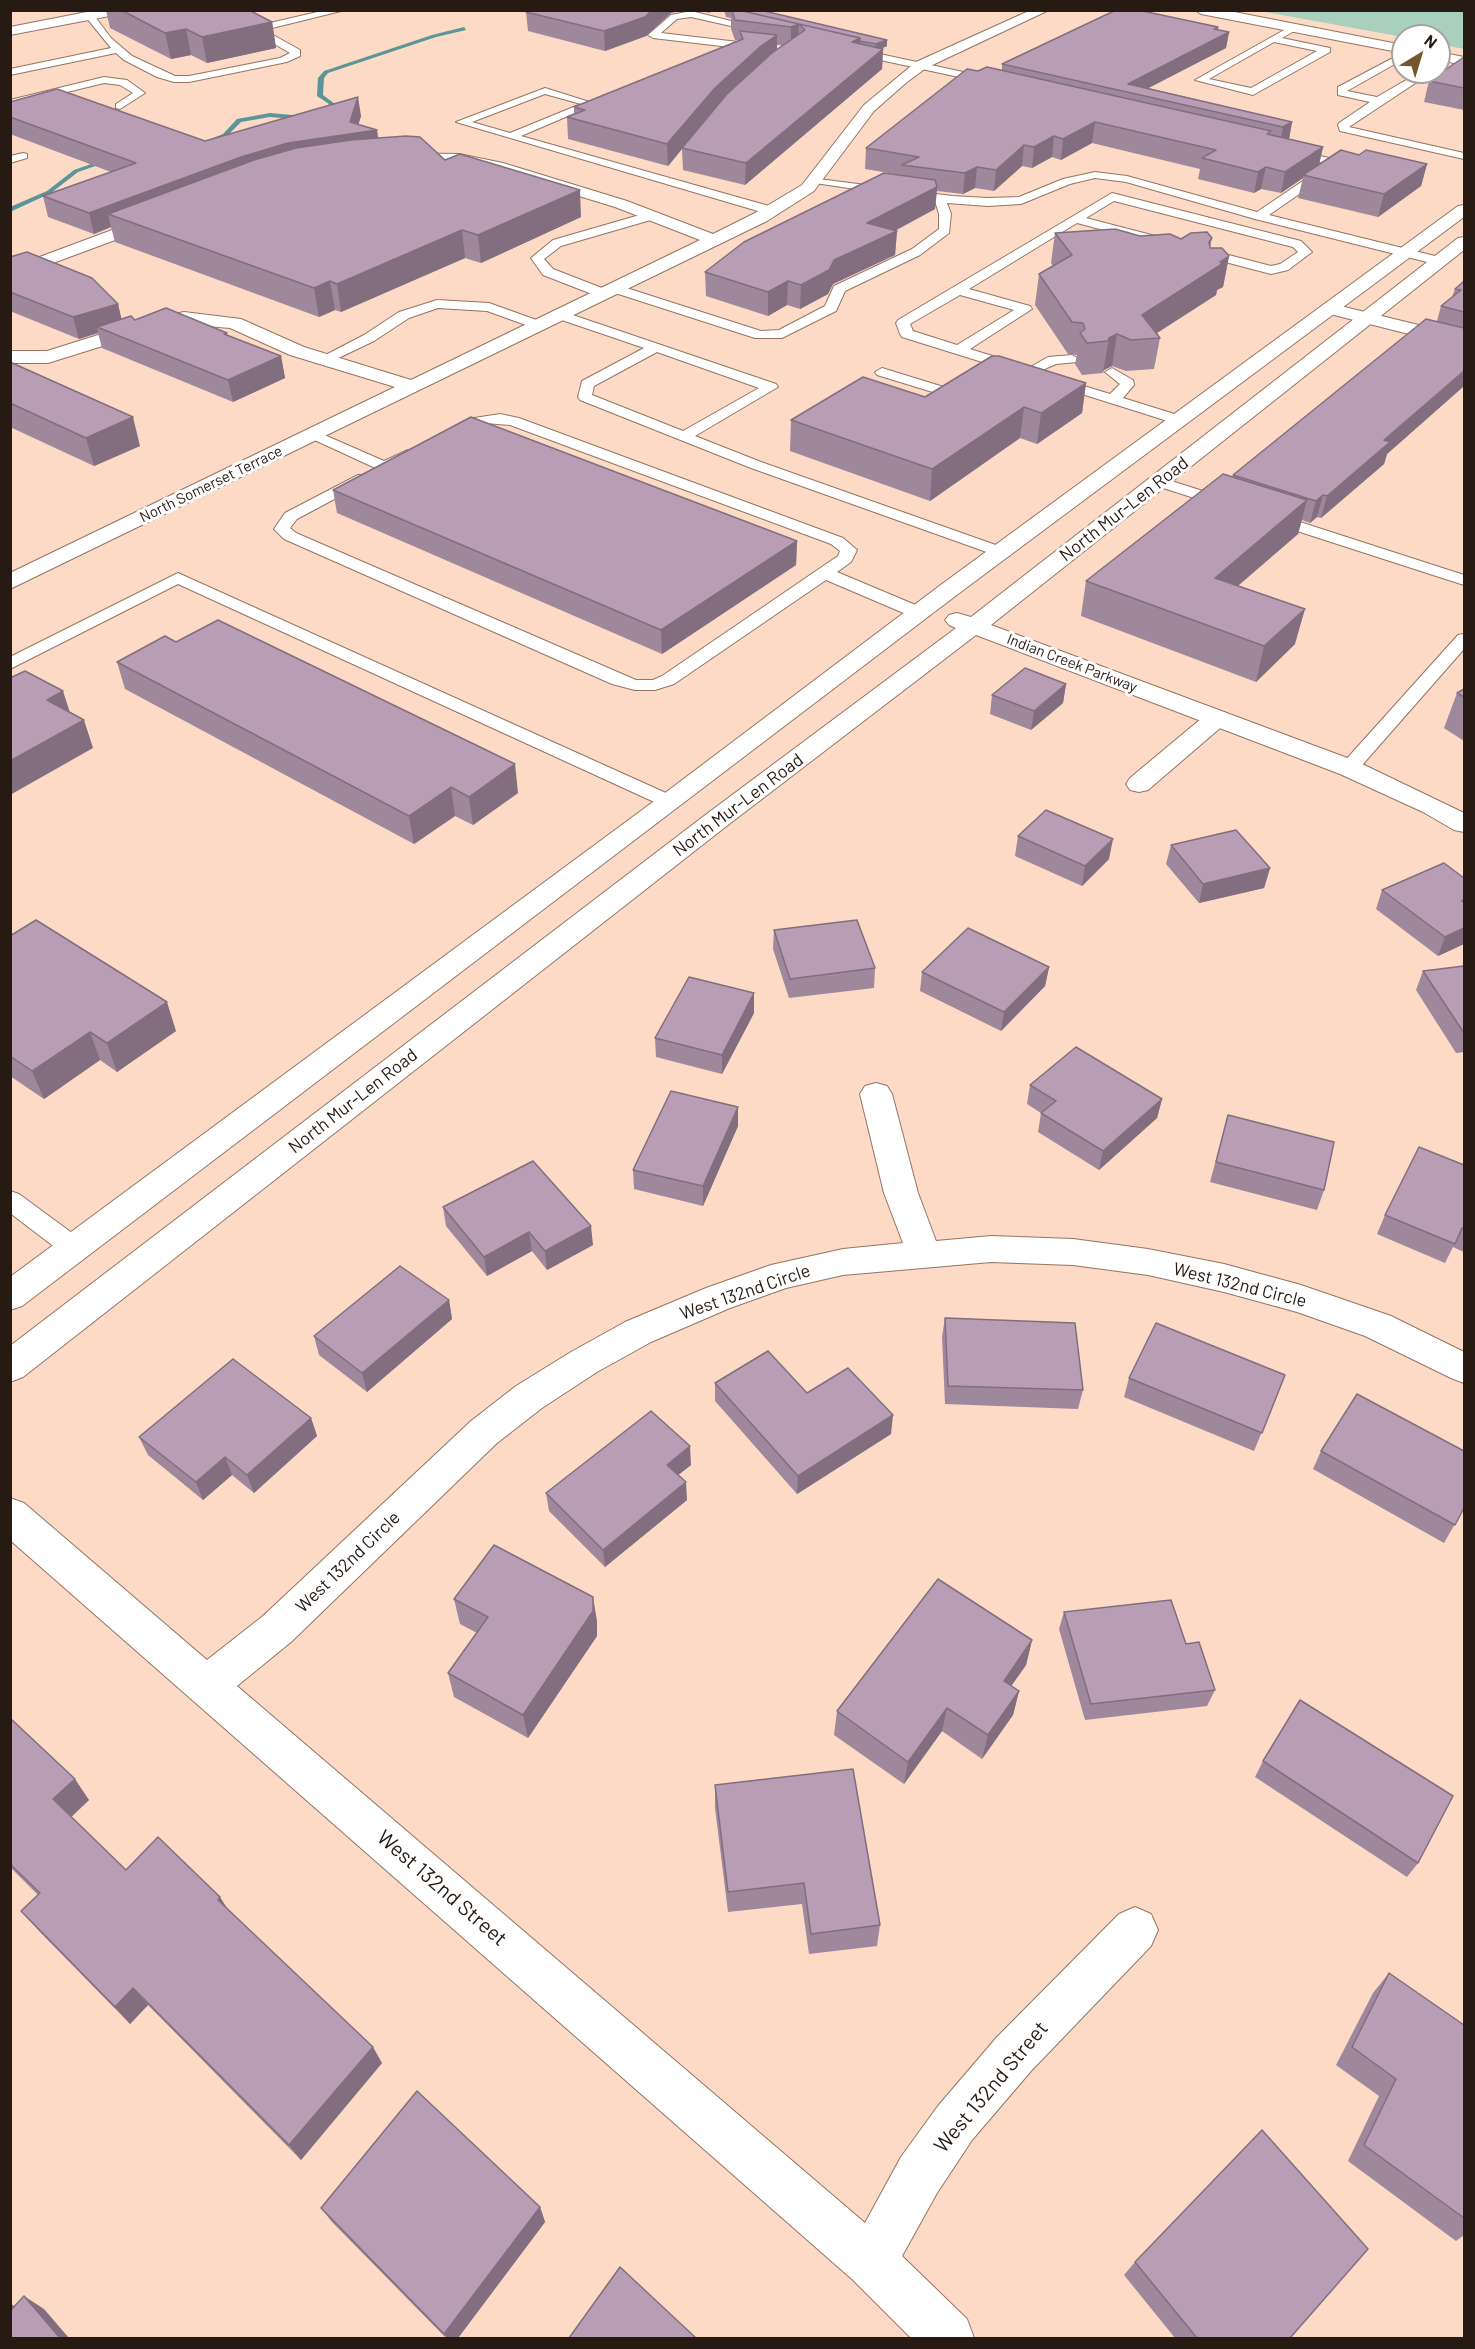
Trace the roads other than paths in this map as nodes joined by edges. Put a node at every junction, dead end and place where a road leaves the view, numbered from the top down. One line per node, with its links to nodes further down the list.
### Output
1 (120, 10): 6 (street)
2 (228, 10): 8 (lane)
3 (341, 10): 8 (lane)
4 (1043, 10): 19 (street, North Somerset Terrace)
5 (1202, 10): 7 (street)
6 (90, 16): 9 (street); 14 (lane)
7 (1293, 28): 11 (lane); 13 (street)
8 (256, 29): 16 (lane)
9 (10, 32)
10 (769, 32): 15 (lane)
11 (1272, 39): 11 (lane)
12 (836, 47): 19 (lane)
13 (1391, 47)
14 (119, 49): 16 (lane); 20 (lane)
15 (780, 50)
16 (131, 59): 17 (lane)
17 (111, 63)
18 (1391, 63): 23 (lane)
19 (921, 65): 21 (lane); 34 (street, North Somerset Terrace)
20 (10, 72)
21 (1000, 84)
22 (1407, 84): 23 (lane)
23 (1379, 101): 26 (lane)
24 (10, 102): 25 (lane)
25 (120, 106)
26 (1357, 116): 27 (lane); 27 (lane)
27 (1370, 135): 31 (lane)
28 (511, 136): 28 (lane); 39 (lane)
29 (1282, 150): 41 (lane)
30 (23, 156): 33 (lane)
31 (1462, 156)
32 (376, 157): 40 (street)
33 (10, 160)
34 (815, 180): 35 (lane); 39 (street, North Somerset Terrace)
35 (940, 198): 36 (lane); 54 (lane)
36 (1234, 209): 41 (lane); 43 (lane)
37 (1464, 210): 47 (street, North Mur-Len Road)
38 (176, 211): 51 (street)
39 (772, 211): 44 (street, North Somerset Terrace)
40 (650, 216): 44 (street); 54 (lane)
41 (1259, 216): 47 (lane)
42 (1076, 219): 43 (lane); 46 (lane); 53 (lane)
43 (1210, 222): 46 (lane); 50 (lane)
44 (714, 240): 54 (street, North Somerset Terrace)
45 (1464, 242): 49 (street, North Mur-Len Road)
46 (1170, 243): 48 (lane); 50 (lane)
47 (1406, 253): 49 (lane); 55 (street, North Mur-Len Road)
48 (1158, 254)
49 (1439, 261): 57 (street, North Mur-Len Road)
50 (1271, 270): 52 (lane)
51 (10, 274)
52 (1233, 274)
53 (958, 290): 61 (lane); 61 (lane)
54 (608, 291): 56 (street, North Somerset Terrace)
55 (1332, 309): 57 (street); 71 (street, North Mur-Len Road)
56 (558, 314): 58 (street, North Somerset Terrace); 60 (lane)
57 (1366, 318): 59 (street); 75 (street, North Mur-Len Road)
58 (537, 325): 63 (lane); 69 (street, North Somerset Terrace)
59 (1464, 342)
60 (656, 347): 73 (lane); 73 (lane)
61 (959, 350): 65 (lane)
62 (10, 357): 63 (street)
63 (325, 359): 69 (street)
64 (1072, 359): 67 (lane)
65 (998, 362): 66 (lane); 67 (lane)
66 (882, 372)
67 (1029, 372): 70 (lane)
68 (1112, 372): 70 (lane)
69 (412, 386): 72 (street, North Somerset Terrace)
70 (1113, 399): 71 (lane)
71 (1179, 420): 76 (street, North Mur-Len Road)
72 (313, 434): 74 (lane); 79 (street, North Somerset Terrace)
73 (684, 436): 76 (lane)
74 (384, 467): 77 (lane); 77 (lane)
75 (1159, 482): 78 (lane); 81 (street, North Mur-Len Road)
76 (1001, 552): 80 (street, North Mur-Len Road)
77 (824, 573): 80 (lane)
78 (1464, 580)
79 (10, 582)
80 (923, 610): 81 (street, Indian Creek Parkway); 87 (street, North Mur-Len Road)
81 (974, 626): 84 (street, Indian Creek Parkway); 94 (street, North Mur-Len Road)
82 (1464, 639): 85 (lane)
83 (10, 664): 87 (lane)
84 (1217, 718): 85 (street, Indian Creek Parkway); 86 (street)
85 (1349, 768): 88 (street, Indian Creek Parkway)
86 (1139, 784)
87 (670, 802): 91 (street, North Mur-Len Road)
88 (1464, 824)
89 (876, 1094): 92 (street)
90 (10, 1200): 91 (lane)
91 (74, 1248): 93 (street, North Mur-Len Road)
92 (924, 1254): 95 (street, West 132nd Circle); 97 (street, West 132nd Circle)
93 (10, 1296)
94 (10, 1367)
95 (1464, 1368)
96 (10, 1515): 97 (street, West 132nd Street)
97 (208, 1684): 99 (street, West 132nd Street)
98 (1135, 1930): 99 (street, West 132nd Street)
99 (872, 2262): 100 (street, West 132nd Street)
100 (948, 2338)

